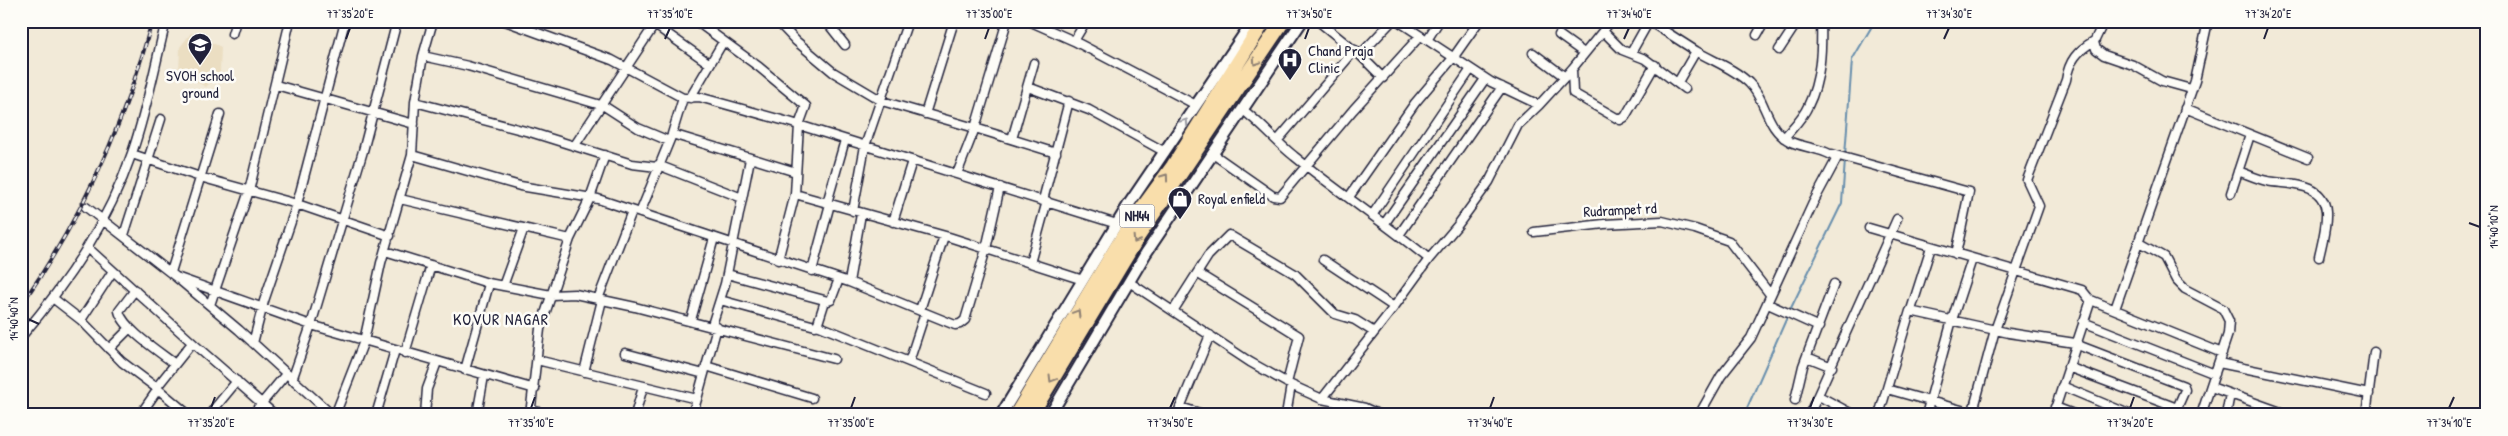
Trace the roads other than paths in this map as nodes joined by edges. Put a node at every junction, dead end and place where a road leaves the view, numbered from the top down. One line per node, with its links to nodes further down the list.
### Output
1 (166, 21): 92 (street)
2 (236, 21): 34 (street)
3 (290, 21): 60 (street)
4 (345, 21): 65 (street)
5 (397, 21): 75 (street)
6 (433, 21): 48 (street)
7 (505, 21): 53 (street)
8 (696, 21): 40 (street)
9 (777, 21): 67 (street)
10 (826, 21): 41 (street)
11 (908, 21): 67 (street)
12 (954, 21): 77 (street)
13 (1007, 21): 81 (street)
14 (1086, 21): 38 (street)
15 (1253, 21): 71 (street)
16 (1264, 21): 260 (highway, NH44, one-way to 16)
17 (1283, 21): 261 (highway, NH44, one-way to 261)
18 (1302, 21): 74 (street)
19 (1318, 21): 44 (street)
20 (1392, 21): 44 (street)
21 (1398, 21): 37 (street)
22 (1439, 21): 37 (street)
23 (1479, 21): 49 (street)
24 (1612, 21): 33 (street)
25 (1649, 21): 43 (street); 46 (street)
26 (1765, 21): 36 (street)
27 (1798, 21): 42 (street)
28 (1821, 21): 84 (street)
29 (2104, 21): 39 (street)
30 (2208, 21): 64 (street)
31 (1033, 22): 38 (street)
32 (656, 23): 51 (street); 53 (street)
33 (1603, 31): 46 (street); 47 (street)
34 (232, 34)
35 (1559, 35): 47 (street)
36 (1757, 35)
37 (1423, 38): 49 (street); 57 (street)
38 (1074, 41): 71 (street)
39 (2094, 41): 64 (street); 154 (street)
40 (723, 42): 51 (street); 80 (street)
41 (845, 45)
42 (1779, 50)
43 (1696, 51): 59 (street); 84 (street)
44 (1358, 52): 57 (street); 87 (street)
45 (1533, 53): 56 (street)
46 (1631, 53): 52 (street)
47 (1584, 54): 55 (street)
48 (423, 56): 69 (street); 72 (street)
49 (1453, 58): 54 (street); 111 (street)
50 (1034, 63): 61 (street)
51 (710, 64): 66 (street)
52 (1655, 65): 55 (street); 59 (street)
53 (627, 68): 66 (street); 72 (street)
54 (1471, 69): 58 (street); 121 (street)
55 (1572, 69): 56 (street)
56 (1565, 77): 70 (street)
57 (1383, 78): 101 (street)
58 (1485, 79): 62 (street); 126 (street)
59 (1678, 82): 63 (street)
60 (276, 85): 65 (street); 108 (street)
61 (1028, 87): 68 (street); 85 (street)
62 (1502, 87): 70 (street); 132 (street)
63 (1685, 89)
64 (2191, 89): 73 (street)
65 (326, 98): 75 (street); 116 (street)
66 (686, 98): 80 (street); 83 (street)
67 (882, 101): 77 (street); 89 (street)
68 (1069, 101): 90 (street); 91 (street)
69 (415, 102): 79 (street); 88 (street)
70 (1538, 104): 146 (street)
71 (1196, 105): 90 (street, one-way to 71)
72 (602, 106): 83 (street); 88 (street)
73 (2185, 108): 82 (street); 138 (street)
74 (1243, 110): 87 (street); 93 (street)
75 (373, 113): 79 (street); 124 (street)
76 (220, 114): 106 (street)
77 (925, 114): 81 (street)
78 (161, 119): 98 (street)
79 (414, 124): 95 (street)
80 (799, 125): 86 (street); 104 (street)
81 (975, 128): 85 (street); 105 (street)
82 (2250, 135): 97 (street); 103 (street)
83 (671, 138): 99 (street); 102 (street)
84 (1784, 138): 94 (street)
85 (1012, 139): 91 (street)
86 (845, 140): 89 (street); 117 (street)
87 (1278, 140): 101 (street)
88 (575, 145): 96 (street)
89 (865, 146): 100 (street); 120 (street)
90 (1164, 152): 127 (street)
91 (1056, 153): 115 (street)
92 (132, 154): 98 (street); 123 (street)
93 (1213, 154): 101 (street); 161 (street)
94 (1832, 154): 144 (street); 174 (street)
95 (412, 155): 112 (street); 114 (street)
96 (605, 155): 102 (street); 112 (street)
97 (2308, 158)
98 (148, 159): 106 (street); 133 (street)
99 (750, 159): 104 (street); 113 (street)
100 (912, 161): 105 (street); 125 (street)
101 (1306, 165): 111 (street)
102 (658, 166): 113 (street); 119 (street)
103 (2238, 171): 109 (street); 145 (street)
104 (796, 172): 110 (street)
105 (957, 174): 107 (street)
106 (200, 177): 108 (street); 156 (street)
107 (1000, 187): 115 (street); 142 (street)
108 (249, 190): 116 (street); 166 (street)
109 (2231, 192)
110 (795, 194): 117 (street); 148 (street)
111 (1349, 197): 121 (street)
112 (590, 198): 119 (street); 137 (street)
113 (742, 198): 139 (street)
114 (400, 199): 128 (street); 134 (street)
115 (1045, 200): 127 (street); 150 (street)
116 (297, 204): 124 (street); 177 (street)
117 (828, 204): 120 (street); 153 (street)
118 (86, 207): 123 (street)
119 (636, 212): 136 (street); 170 (street)
120 (857, 212): 125 (street); 160 (street)
121 (1373, 214): 126 (street)
122 (1897, 219): 131 (street)
123 (104, 220): 133 (street); 141 (street)
124 (341, 220): 134 (street); 186 (street)
125 (893, 222): 135 (street)
126 (1385, 223): 132 (street)
127 (1117, 224): 159 (street)
128 (524, 228): 137 (street); 164 (street)
129 (1869, 228): 131 (street)
130 (1534, 232): 167 (street, Rudrampet rd)
131 (1891, 233): 140 (street); 212 (street)
132 (1399, 234): 146 (street)
133 (124, 235): 156 (street)
134 (390, 236): 143 (street)
135 (944, 236): 142 (street); 181 (street)
136 (714, 238): 139 (street); 183 (street)
137 (570, 240): 168 (street)
138 (2139, 243): 178 (street); 204 (street)
139 (733, 245): 148 (street); 157 (street)
140 (1931, 247): 144 (street); 179 (street)
141 (88, 248): 152 (street); 169 (street)
142 (986, 249): 150 (street); 181 (street)
143 (385, 251): 151 (street); 195 (street)
144 (1956, 254): 147 (street)
145 (2319, 257)
146 (1429, 259): 176 (street)
147 (1972, 259): 154 (street); 184 (street)
148 (778, 260): 153 (street)
149 (1323, 260): 176 (street)
150 (1030, 263): 159 (street)
151 (431, 265): 162 (street); 202 (street)
152 (113, 271): 165 (street); 182 (street)
153 (812, 271): 158 (street)
154 (2016, 271): 172 (street); 191 (street)
155 (1197, 273): 180 (street); 192 (street); 221 (street)
156 (173, 274): 166 (street); 175 (street)
157 (727, 274): 171 (street); 173 (street)
158 (839, 279): 160 (street); 173 (street)
159 (1083, 280): 259 (street)
160 (849, 282): 181 (street)
161 (1129, 282): 180 (street); 262 (street)
162 (490, 284): 164 (street); 214 (street)
163 (1834, 284): 189 (street)
164 (503, 286): 168 (street)
165 (135, 290): 190 (street); 197 (street)
166 (215, 291): 175 (street); 177 (street)
167 (1769, 293)
168 (551, 295): 170 (street); 207 (street)
169 (54, 299): 182 (street); 194 (street)
170 (600, 299): 183 (street); 216 (street)
171 (720, 300): 187 (street); 188 (street)
172 (2090, 300): 178 (street); 185 (street)
173 (826, 301): 187 (street)
174 (1768, 304): 189 (street); 267 (street)
175 (210, 305): 196 (street)
176 (1394, 307): 192 (street)
177 (262, 309): 186 (street); 196 (street)
178 (2115, 309): 204 (street)
179 (1911, 310): 184 (street); 227 (street)
180 (1173, 311): 193 (street)
181 (923, 312): 209 (street)
182 (81, 320): 199 (street)
183 (691, 320): 188 (street)
184 (1952, 320): 191 (street); 236 (street)
185 (2083, 322): 198 (street); 217 (street)
186 (311, 325): 195 (street); 219 (street)
187 (816, 325): 209 (street)
188 (714, 326): 206 (street); 215 (street)
189 (1819, 327): 205 (street)
190 (130, 328): 199 (street); 211 (street)
191 (1995, 330): 198 (street); 246 (street)
192 (1374, 332): 233 (street)
193 (1210, 335): 221 (street); 240 (street)
194 (21, 337)
195 (364, 341): 200 (street); 252 (street)
196 (253, 342): 219 (street)
197 (192, 343): 211 (street); 220 (street)
198 (2075, 344): 213 (street); 242 (street)
199 (109, 349): 225 (street)
200 (395, 350): 202 (street); 253 (street)
201 (2374, 352): 230 (street)
202 (405, 353): 208 (street)
203 (625, 353): 215 (street)
204 (2222, 354): 210 (street)
205 (1807, 357): 212 (street); 235 (street)
206 (834, 359)
207 (537, 360): 216 (street); 226 (street)
208 (437, 362): 214 (street); 254 (street)
209 (909, 362): 228 (street)
210 (2219, 363): 217 (street); 230 (street)
211 (175, 364): 225 (street)
212 (1832, 367): 231 (street)
213 (2068, 367): 222 (street); 242 (street)
214 (465, 370): 218 (street)
215 (705, 370): 232 (street); 234 (street)
216 (584, 372): 223 (street)
217 (2215, 374): 224 (street)
218 (484, 376): 226 (street); 255 (street)
219 (289, 377): 237 (street); 252 (street)
220 (237, 381): 237 (street); 249 (street)
221 (1289, 384): 233 (street); 264 (street)
222 (2062, 386): 241 (street); 274 (street)
223 (643, 387): 234 (street); 257 (street)
224 (2211, 387): 229 (street); 275 (street)
225 (157, 388): 247 (street); 248 (street)
226 (534, 389): 244 (street)
227 (1887, 389): 236 (street); 271 (street)
228 (986, 392)
229 (2230, 394): 243 (street); 276 (street)
230 (2369, 394): 278 (street)
231 (1819, 396): 239 (street); 268 (street)
232 (812, 398)
233 (1322, 398): 238 (street)
234 (697, 400): 245 (street)
235 (1794, 400)
236 (1930, 401): 246 (street); 272 (street)
237 (262, 403): 250 (street); 251 (street)
238 (1350, 405): 265 (street); 266 (street)
239 (1841, 407): 269 (street); 270 (street)
240 (1179, 411): 263 (street)
241 (2054, 411): 273 (street)
242 (2176, 411)
243 (2269, 411): 277 (street)
244 (530, 412): 256 (street)
245 (693, 412): 258 (street)
246 (1972, 414)
247 (131, 415)
248 (189, 415)
249 (208, 415)
250 (252, 415)
251 (276, 415)
252 (334, 415)
253 (376, 415)
254 (425, 415)
255 (477, 415)
256 (552, 415)
257 (635, 415)
258 (708, 415)
259 (1001, 415)
260 (1016, 415)
261 (1031, 415)
262 (1050, 415)
263 (1206, 415)
264 (1286, 415)
265 (1346, 415)
266 (1379, 415)
267 (1699, 415)
268 (1809, 415)
269 (1836, 415)
270 (1854, 415)
271 (1879, 415)
272 (1926, 415)
273 (2076, 415)
274 (2131, 415)
275 (2202, 415)
276 (2226, 415)
277 (2289, 415)
278 (2366, 415)

